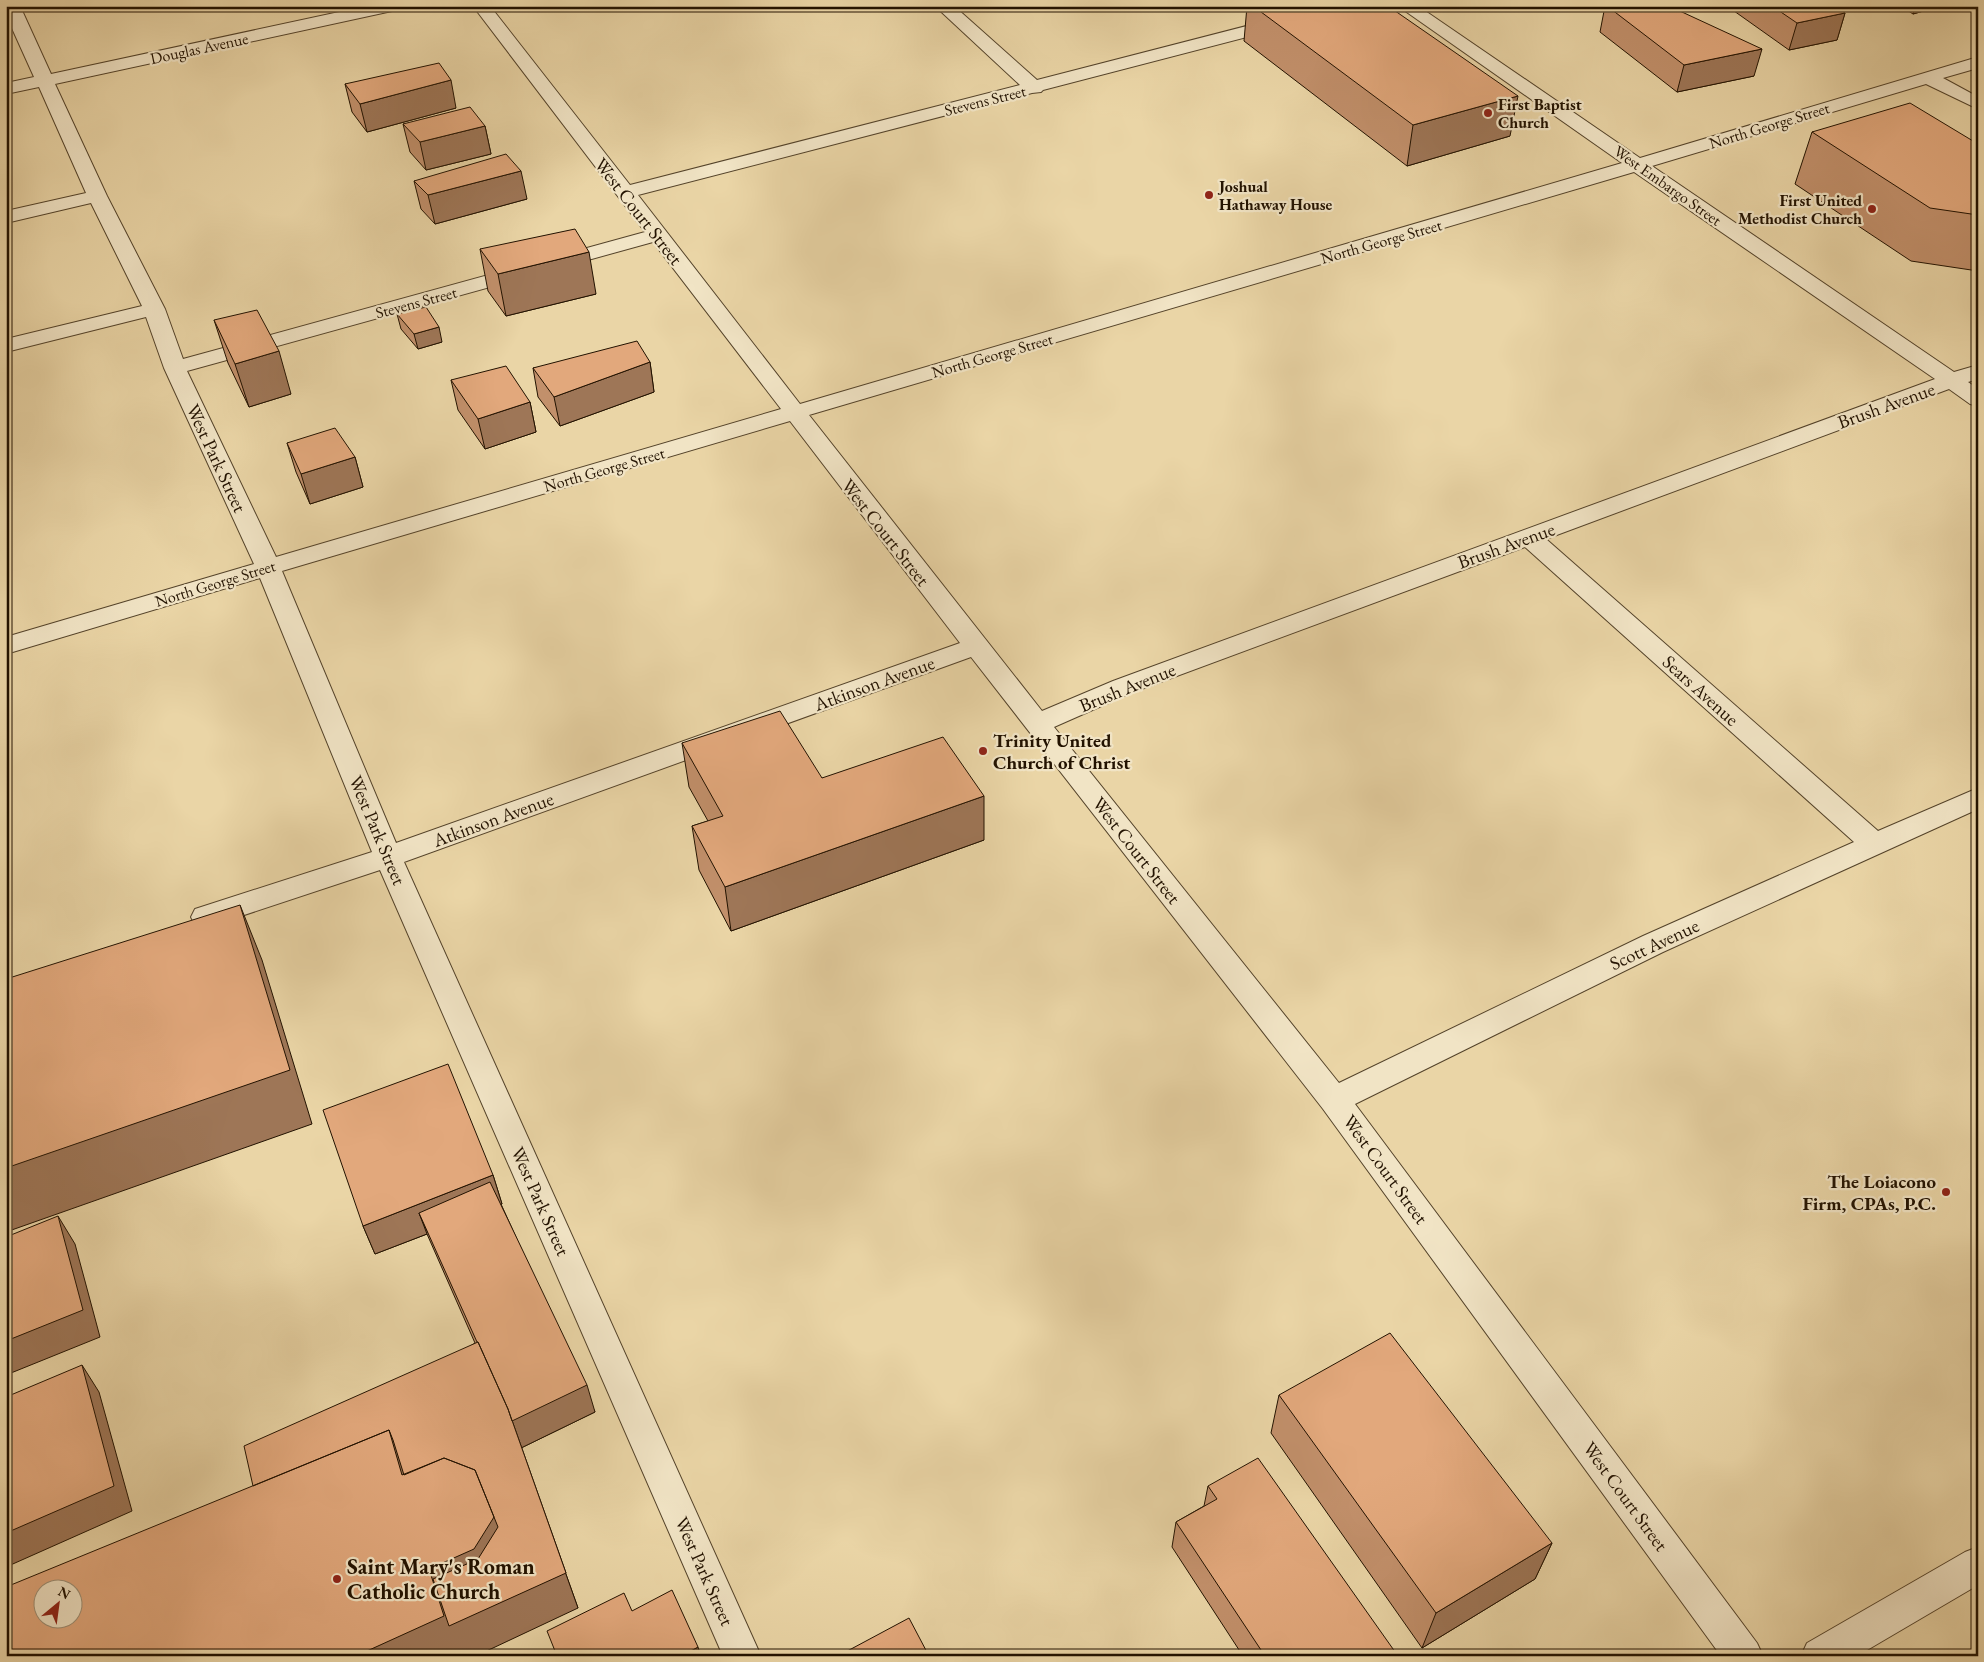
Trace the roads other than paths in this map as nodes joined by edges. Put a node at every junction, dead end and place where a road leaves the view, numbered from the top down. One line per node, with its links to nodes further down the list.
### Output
1 (11, 6): 9 (street, West Park Street)
2 (392, 6): 9 (street, Douglas Avenue)
3 (481, 6): 16 (street, West Court Street)
4 (943, 6): 10 (street)
5 (1345, 6): 10 (street, Stevens Street)
6 (1406, 6): 15 (street, West Embargo Street)
7 (1978, 62): 8 (street, North George Street)
8 (1927, 77): 12 (street, North George Street); 13 (street)
9 (44, 81): 11 (street, Douglas Avenue); 17 (street, West Park Street)
10 (1035, 88): 16 (street, Stevens Street)
11 (6, 89)
12 (1857, 98): 14 (street); 15 (street, North George Street)
13 (1978, 104)
14 (1880, 112)
15 (1639, 165): 24 (street, West Embargo Street); 26 (street, North George Street)
16 (624, 193): 19 (street, West Court Street)
17 (97, 196): 18 (street); 20 (street, West Park Street)
18 (6, 217)
19 (657, 235): 22 (street, Stevens Street); 26 (street, West Court Street)
20 (154, 309): 21 (street); 22 (street, West Park Street)
21 (6, 346)
22 (175, 368): 28 (street, West Park Street)
23 (1978, 371): 24 (street, Brush Avenue)
24 (1951, 381): 25 (street, West Embargo Street); 27 (street, Brush Avenue)
25 (1978, 400)
26 (794, 413): 28 (street, North George Street); 30 (street, West Court Street)
27 (1528, 536): 31 (street, Brush Avenue); 33 (street, Sears Avenue)
28 (268, 567): 29 (street, North George Street); 34 (street, West Park Street)
29 (6, 646)
30 (976, 646): 31 (street, West Court Street); 34 (street, Atkinson Avenue)
31 (1037, 724): 36 (street, West Court Street)
32 (1978, 798): 33 (street, Scott Avenue)
33 (1874, 844): 36 (street, Scott Avenue)
34 (388, 857): 35 (street, Atkinson Avenue); 38 (street, West Park Street)
35 (183, 924)
36 (1334, 1100): 39 (street, West Court Street)
37 (1978, 1566): 40 (street)
38 (742, 1656)
39 (1744, 1656)
40 (1820, 1656)

